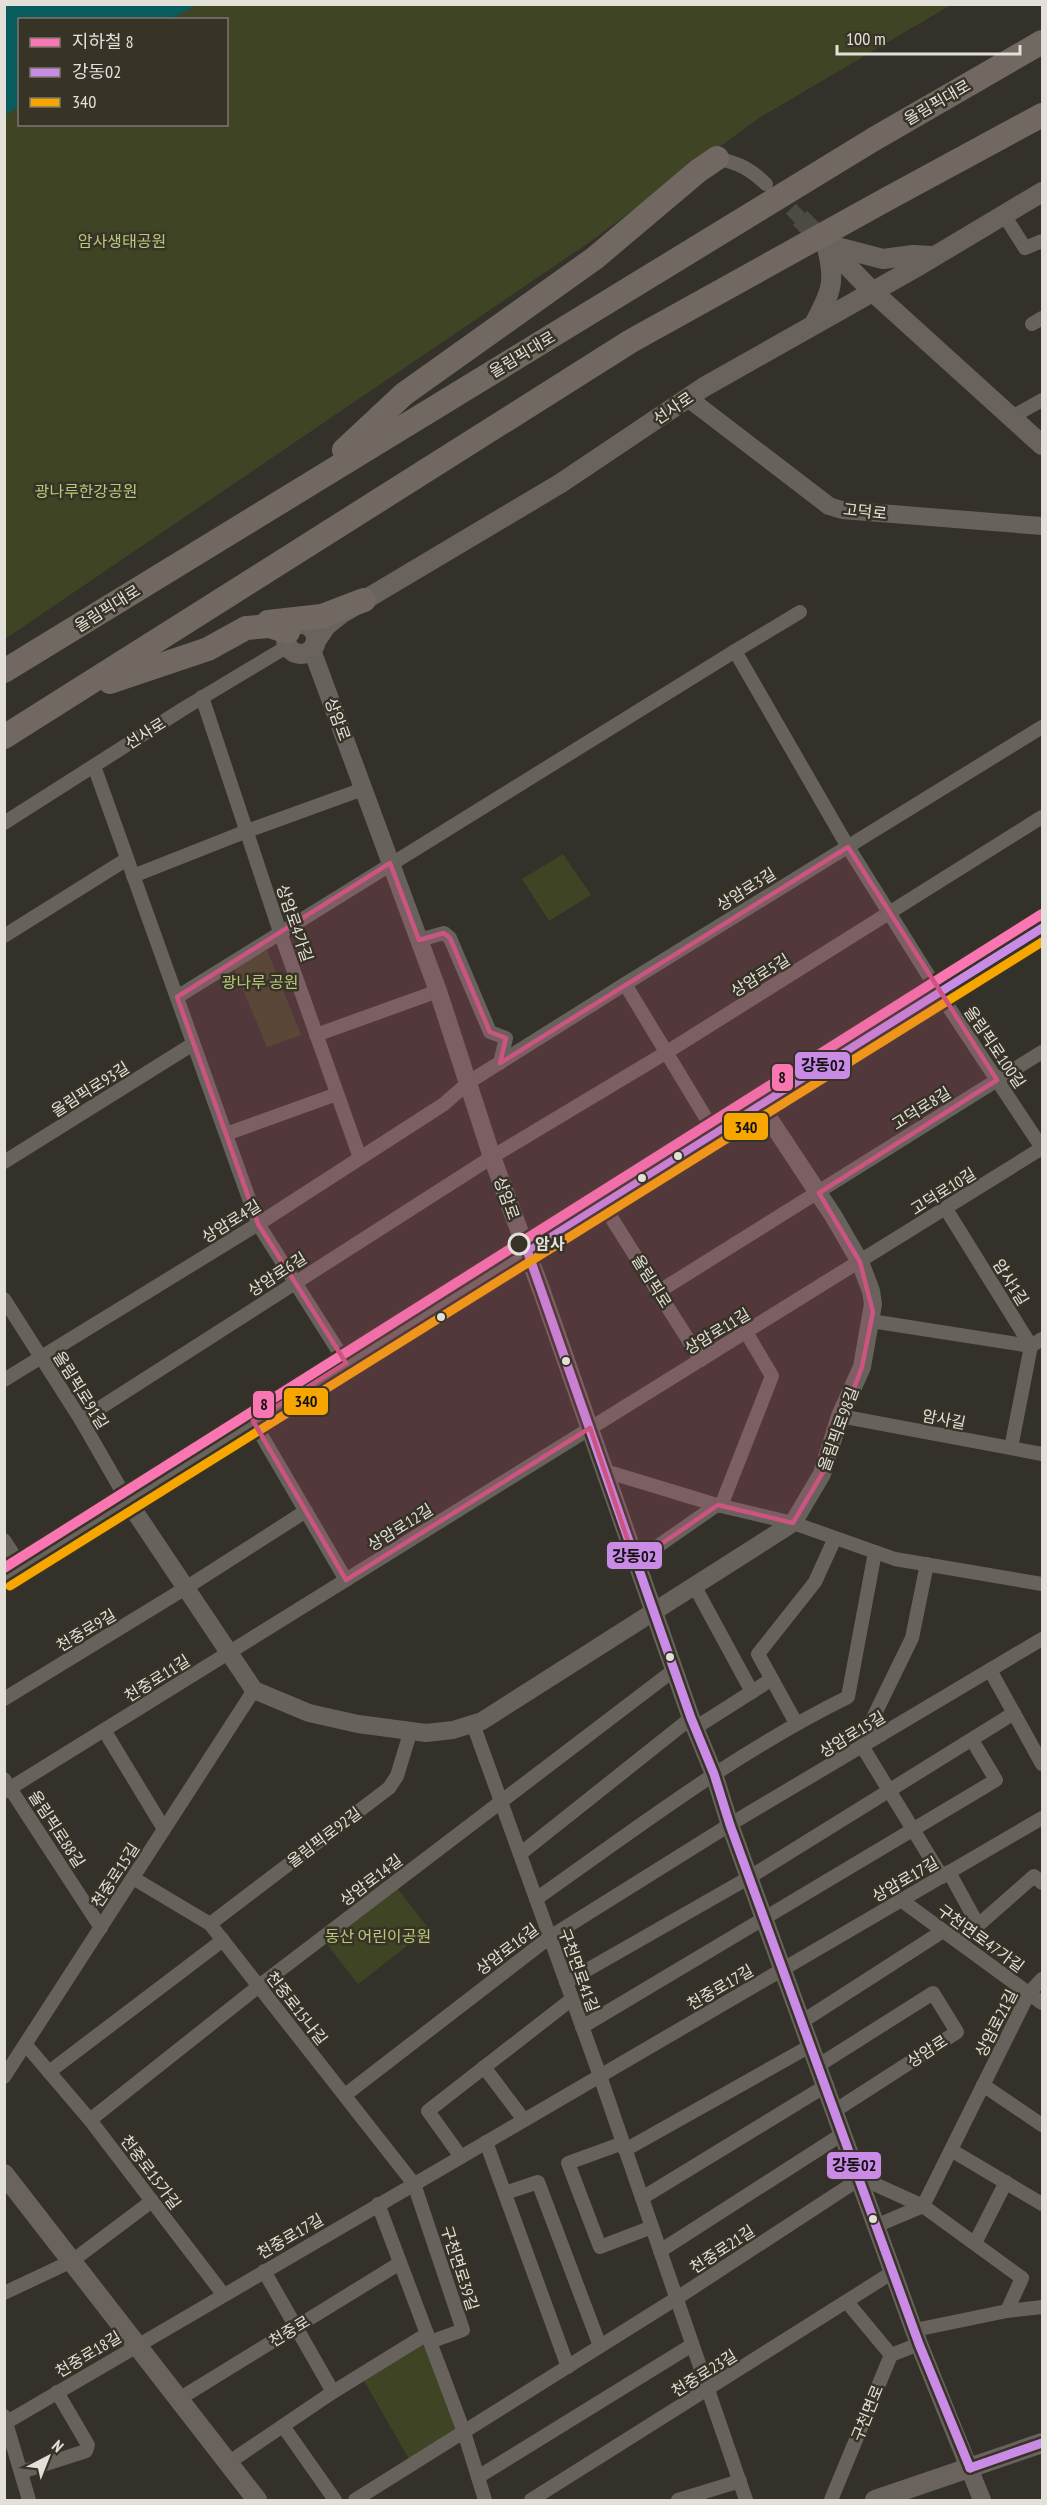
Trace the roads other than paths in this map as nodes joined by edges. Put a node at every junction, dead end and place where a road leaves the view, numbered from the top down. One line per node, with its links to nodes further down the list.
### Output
1 (1042, 42): 16 (highway, 올림픽대로)
2 (1042, 115): 25 (highway)
3 (717, 158): 4 (street); 16 (highway)
4 (766, 184)
5 (1042, 192): 6 (main road, 선사로)
6 (1004, 215): 7 (street); 9 (main road, 선사로)
7 (1042, 241)
8 (826, 244): 9 (main road); 10 (main road); 11 (main road)
9 (934, 256): 10 (main road, 선사로)
10 (872, 291): 11 (main road, 선사로); 14 (main road)
11 (813, 325): 12 (main road, 선사로)
12 (688, 398): 17 (street, 고덕로); 18 (main road, 선사로)
13 (1042, 400): 14 (street)
14 (1012, 417): 15 (main road)
15 (1042, 445)
16 (305, 485): 24 (highway, 올림픽대로)
17 (1042, 526)
18 (364, 600): 20 (highway); 22 (main road, 선사로)
19 (800, 612): 23 (street)
20 (246, 628): 21 (highway); 25 (highway)
21 (288, 639): 22 (main road); 26 (street, 선사로)
22 (314, 645): 30 (street, 상암로)
23 (735, 651): 34 (street); 36 (street)
24 (4, 671)
25 (74, 694): 28 (highway)
26 (202, 697): 29 (street, 선사로); 33 (street, 상암로4가길)
27 (1042, 728): 34 (street, 상암로3길)
28 (4, 738)
29 (94, 765): 32 (street, 선사로); 35 (street)
30 (363, 789): 33 (street); 36 (street, 상암로)
31 (1042, 817): 38 (street, 상암로5길)
32 (4, 824)
33 (247, 831): 37 (street); 40 (street, 상암로4가길)
34 (848, 847): 38 (street); 43 (street, 상암로3길)
35 (127, 860): 37 (street); 41 (street)
36 (390, 863): 40 (street); 42 (street, 상암로)
37 (133, 876): 46 (street)
38 (890, 914): 45 (street); 49 (street, 상암로5길)
39 (1042, 928): 45 (main road)
40 (280, 932): 46 (street); 47 (street, 상암로4가길)
41 (4, 936)
42 (419, 939): 44 (street, 상암로); 51 (street)
43 (624, 984): 49 (street); 51 (street, 상암로3길)
44 (438, 991): 47 (street); 53 (street, 상암로)
45 (940, 993): 52 (street, 올림픽로100길); 55 (main road)
46 (177, 997): 48 (street)
47 (316, 1035): 54 (street, 상암로4가길)
48 (193, 1044): 57 (street); 61 (street, 올림픽로93길)
49 (667, 1052): 56 (street); 59 (street, 상암로5길)
50 (1042, 1052): 52 (street, 고덕로8길)
51 (500, 1062): 53 (street, 상암로3길)
52 (997, 1080): 58 (street, 올림픽로100길); 62 (street, 고덕로8길)
53 (469, 1082): 59 (street, 상암로); 60 (street, 상암로4길)
54 (337, 1094): 57 (street); 60 (street, 상암로4가길)
55 (760, 1105): 56 (main road); 62 (street, 올림픽로98길)
56 (715, 1133): 63 (main road)
57 (226, 1134): 65 (street)
58 (1042, 1148): 64 (street, 고덕로10길)
59 (492, 1157): 66 (street, 상암로); 68 (street, 상암로6길)
60 (360, 1158): 65 (street, 상암로4길)
61 (4, 1162)
62 (819, 1193): 67 (street, 올림픽로98길); 69 (street)
63 (602, 1203): 66 (main road); 69 (street, 올림픽로)
64 (946, 1209): 67 (street, 고덕로10길); 73 (street, 암사1길)
65 (258, 1224): 68 (street); 74 (street, 상암로4길)
66 (526, 1250): 76 (main road); 81 (street, 상암로)
67 (860, 1262): 71 (street, 올림픽로98길); 72 (street, 상암로11길)
68 (294, 1283): 76 (street); 79 (street, 상암로6길)
69 (658, 1292): 75 (street, 올림픽로)
70 (4, 1299): 74 (street, 올림픽로91길)
71 (871, 1322): 73 (street); 78 (street, 올림픽로98길)
72 (746, 1332): 75 (street, 상암로11길); 86 (street)
73 (1037, 1342): 82 (street)
74 (41, 1357): 77 (street, 상암로4길); 79 (street, 올림픽로91길)
75 (701, 1360): 81 (street, 상암로11길)
76 (346, 1363): 80 (main road)
77 (4, 1380)
78 (840, 1416): 82 (street, 암사길); 88 (street, 올림픽로98길)
79 (81, 1420): 85 (street, 올림픽로91길)
80 (253, 1420): 85 (main road); 87 (street)
81 (590, 1428): 84 (street, 상암로); 95 (street, 상암로12길)
82 (1011, 1448): 83 (street, 암사길)
83 (1042, 1454)
84 (605, 1471): 86 (street); 92 (street, 상암로)
85 (127, 1500): 94 (main road); 98 (street)
86 (719, 1505): 88 (street); 92 (street)
87 (306, 1511): 95 (street); 98 (street)
88 (793, 1523): 89 (street); 97 (street, 올림픽로98길)
89 (835, 1538): 91 (street); 104 (street)
90 (4, 1540): 94 (street)
91 (875, 1552): 93 (street); 110 (street)
92 (635, 1562): 99 (street, 상암로)
93 (927, 1564): 96 (street); 114 (street)
94 (13, 1571)
95 (346, 1580): 101 (street, 상암로12길)
96 (1042, 1584)
97 (695, 1587): 99 (street, 올림픽로98길); 106 (street)
98 (184, 1589): 101 (street); 107 (street, 천중로9길)
99 (653, 1613): 102 (street, 상암로); 111 (street)
100 (1041, 1645): 103 (street, 상암로15길)
101 (228, 1653): 105 (street); 112 (street, 천중로11길)
102 (674, 1670): 109 (street, 상암로); 121 (street, 상암로14길)
103 (990, 1670): 108 (street); 114 (street, 상암로15길)
104 (772, 1679): 106 (street); 110 (street)
105 (254, 1690): 113 (street); 124 (street, 천중로15길)
106 (752, 1692): 109 (street)
107 (4, 1699)
108 (1014, 1713): 115 (street); 117 (street)
109 (693, 1723): 118 (street, 상암로); 126 (street)
110 (796, 1723): 118 (street)
111 (473, 1724): 113 (street); 121 (street, 구천면로41길)
112 (104, 1730): 119 (street, 천중로11길); 124 (street)
113 (411, 1730): 134 (street, 올림픽로92길)
114 (880, 1736): 116 (street, 상암로15길)
115 (972, 1740): 120 (street); 125 (street)
116 (862, 1746): 120 (street); 123 (street, 상암로15길)
117 (1042, 1764)
118 (714, 1774): 123 (street, 상암로); 131 (street)
119 (7, 1787): 136 (street, 올림픽로88길)
120 (890, 1791): 125 (street); 128 (street)
121 (501, 1800): 126 (street, 구천면로41길); 144 (street, 상암로14길)
122 (1042, 1818): 127 (street, 상암로17길)
123 (730, 1825): 128 (street, 상암로); 138 (street, 상암로16길)
124 (164, 1829): 129 (street, 천중로15길)
125 (913, 1830): 127 (street); 133 (street)
126 (520, 1854): 131 (street, 구천면로41길)
127 (945, 1874): 132 (street, 상암로17길); 135 (street)
128 (750, 1877): 133 (street, 상암로); 143 (street)
129 (133, 1878): 134 (street, 천중로15나길); 136 (street, 천중로15길)
130 (1042, 1883): 135 (street)
131 (536, 1899): 138 (street, 구천면로41길)
132 (901, 1900): 137 (street, 구천면로47가길); 141 (street, 상암로17길)
133 (765, 1919): 141 (street, 상암로); 149 (street)
134 (210, 1924): 139 (street, 천중로15나길)
135 (978, 1925): 140 (street)
136 (101, 1928): 150 (street, 천중로15길)
137 (943, 1931): 140 (street, 구천면로47가길); 148 (street)
138 (550, 1937): 143 (street, 구천면로41길); 159 (street, 상암로16길)
139 (223, 1940): 144 (street, 천중로15나길); 154 (street)
140 (959, 1942): 145 (street, 구천면로47가길)
141 (784, 1969): 148 (street, 상암로); 155 (street, 천중로17길)
142 (1042, 1979): 145 (street, 상암로21길)
143 (566, 1982): 146 (street, 구천면로41길)
144 (259, 1986): 159 (street, 천중로15나길); 161 (street, 상암로14길)
145 (1029, 1993): 147 (street, 구천면로47가길); 158 (street, 상암로21길)
146 (572, 1999): 149 (street, 구천면로41길); 153 (street)
147 (1042, 2003)
148 (803, 2021): 151 (street, 상암로)
149 (582, 2027): 155 (street, 구천면로41길)
150 (26, 2045): 154 (street, 천중로15가길); 156 (street, 천중로15길)
151 (812, 2045): 152 (street, 상암로); 166 (street)
152 (819, 2065): 157 (street, 상암로); 160 (street, 상암로)
153 (484, 2067): 162 (street); 168 (street)
154 (49, 2072): 161 (street, 천중로15가길)
155 (600, 2076): 162 (street, 천중로17길); 166 (street, 구천면로41길)
156 (4, 2077)
157 (827, 2085): 160 (street, 상암로); 174 (street)
158 (983, 2085): 163 (street); 167 (street, 상암로21길)
159 (345, 2095): 172 (street, 천중로15나길)
160 (836, 2110): 164 (street, 상암로)
161 (90, 2120): 175 (street, 천중로15가길)
162 (524, 2120): 165 (street, 천중로17길)
163 (1042, 2125)
164 (844, 2133): 170 (street, 상암로); 182 (street)
165 (486, 2142): 168 (street, 천중로17길); 173 (street)
166 (624, 2146): 174 (street, 구천면로41길); 180 (street)
167 (951, 2150): 171 (street); 178 (street, 상암로21길)
168 (461, 2157): 172 (street, 천중로17길)
169 (4, 2174): 183 (main road)
170 (861, 2178): 178 (street); 179 (street, 상암로); 189 (street, 천중로21길)
171 (1006, 2182): 177 (street); 181 (street)
172 (414, 2184): 176 (street, 천중로17길); 195 (street, 구천면로39길)
173 (505, 2193): 198 (street); 200 (street)
174 (642, 2198): 180 (street, 구천면로41길)
175 (152, 2201): 183 (street); 188 (street, 천중로15가길)
176 (378, 2204): 184 (street); 185 (street, 천중로17길)
177 (1042, 2204)
178 (923, 2206): 179 (street); 181 (street)
179 (878, 2225): 186 (street, 상암로)
180 (652, 2228): 182 (street, 구천면로41길)
181 (975, 2244): 192 (street)
182 (660, 2251): 189 (street, 구천면로41길)
183 (72, 2261): 187 (street); 196 (main road)
184 (400, 2263): 193 (street, 천중로); 195 (street)
185 (264, 2271): 188 (street, 천중로17길); 193 (street)
186 (893, 2272): 190 (street, 천중로23길); 194 (street, 상암로)
187 (4, 2293)
188 (223, 2294): 196 (street, 천중로17길)
189 (676, 2298): 197 (street, 구천면로41길); 198 (street, 천중로21길)
190 (847, 2302): 199 (street); 201 (street, 천중로23길)
191 (1042, 2307): 192 (street)
192 (1007, 2312): 194 (street)
193 (295, 2327): 203 (street); 204 (street, 천중로)
194 (917, 2337): 199 (street); 210 (street, 상암로)
195 (428, 2338): 203 (street); 207 (street)
196 (137, 2345): 202 (street, 천중로18길); 204 (main road)
197 (692, 2345): 201 (street, 구천면로41길); 212 (street)
198 (600, 2346): 200 (street, 천중로21길)
199 (891, 2355): 222 (street, 구천면로)
200 (568, 2367): 207 (street, 천중로21길)
201 (708, 2390): 213 (street, 구천면로41길); 219 (street, 천중로23길)
202 (57, 2392): 206 (street, 천중로18길); 211 (street, 천중로18길)
203 (333, 2392): 205 (street)
204 (178, 2399): 209 (main road)
205 (283, 2426): 209 (street); 216 (street)
206 (6, 2427): 211 (street)
207 (464, 2432): 212 (street); 217 (street, 천중로21길)
208 (1042, 2445): 210 (main road)
209 (228, 2463): 215 (main road)
210 (970, 2468): 223 (main road); 224 (street, 상암로)
211 (21, 2472): 214 (street)
212 (478, 2477): 218 (street)
213 (740, 2481): 220 (street); 221 (street, 구천면로41길)
214 (29, 2500)
215 (257, 2500)
216 (335, 2500)
217 (355, 2500)
218 (485, 2500)
219 (531, 2500)
220 (678, 2500)
221 (746, 2500)
222 (831, 2500)
223 (875, 2500)
224 (982, 2500)

